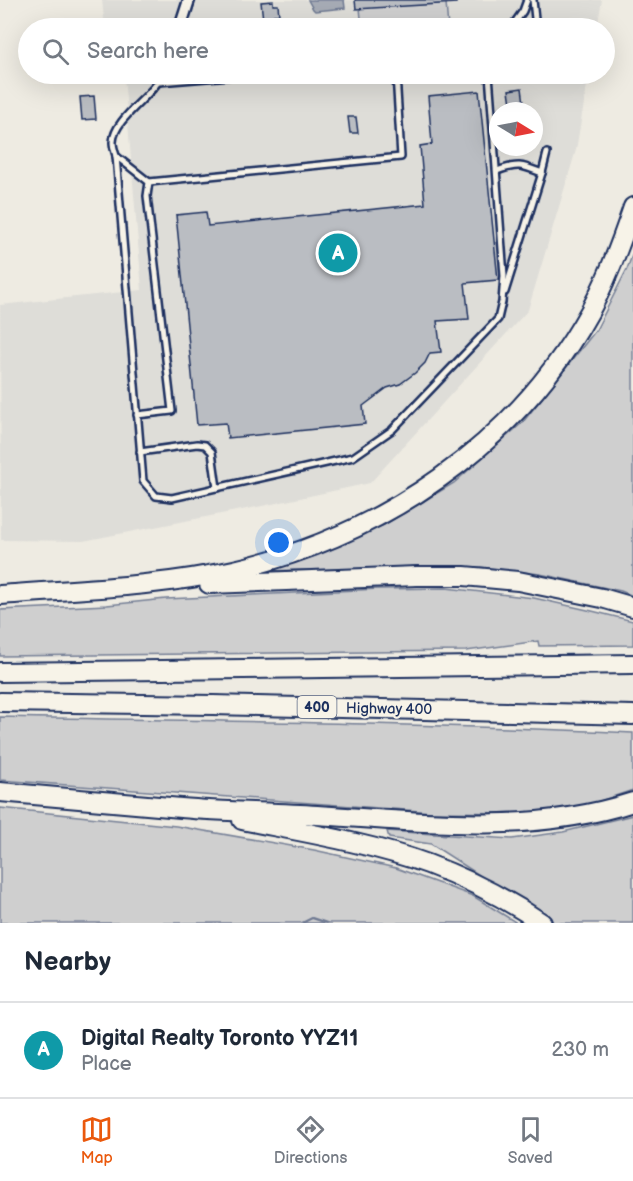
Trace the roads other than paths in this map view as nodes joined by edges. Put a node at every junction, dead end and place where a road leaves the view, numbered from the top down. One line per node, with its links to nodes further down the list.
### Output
1 (189, 0): 4 (street)
2 (527, 0): 5 (lane)
3 (533, 0): 6 (lane)
4 (183, 18)
5 (518, 18)
6 (535, 18)
7 (157, 84): 11 (lane)
8 (396, 84): 14 (lane)
9 (490, 84): 12 (lane)
10 (547, 153): 13 (lane)
11 (116, 156): 14 (lane); 17 (lane)
12 (496, 171): 13 (lane); 16 (lane)
13 (542, 173): 16 (lane)
14 (149, 182): 17 (lane)
15 (633, 207): 20 (highway)
16 (502, 302): 19 (lane)
17 (137, 415): 18 (lane)
18 (140, 452): 19 (lane); 19 (lane)
19 (217, 488)
20 (133, 585): 21 (highway); 22 (highway)
21 (0, 596)
22 (633, 607)
23 (633, 664): 24 (highway)
24 (0, 672)
25 (0, 702): 26 (highway, Highway 400 / 400)
26 (633, 715)
27 (0, 792): 29 (highway)
28 (633, 802): 29 (highway)
29 (184, 808): 30 (highway)
30 (542, 923)

